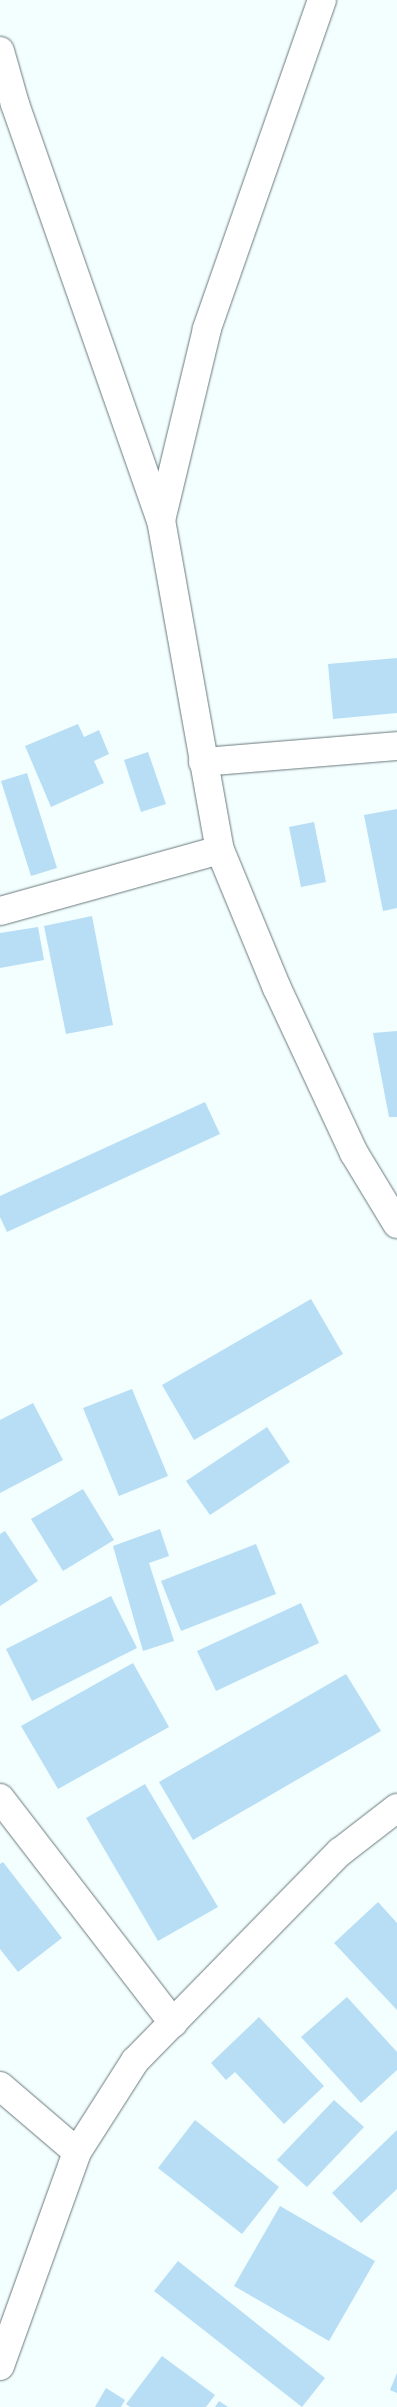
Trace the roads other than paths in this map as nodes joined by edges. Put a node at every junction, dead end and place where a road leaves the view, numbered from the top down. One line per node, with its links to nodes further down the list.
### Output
1 (322, 0): 3 (street)
2 (0, 51): 3 (street)
3 (161, 520): 5 (street)
4 (397, 746): 5 (street)
5 (204, 762): 6 (street)
6 (220, 850): 7 (street); 8 (street)
7 (0, 911)
8 (397, 1224)
9 (0, 1798): 11 (street)
10 (397, 1808): 11 (street)
11 (173, 2023): 13 (street)
12 (0, 2086): 13 (street)
13 (77, 2152): 14 (street)
14 (0, 2366)

